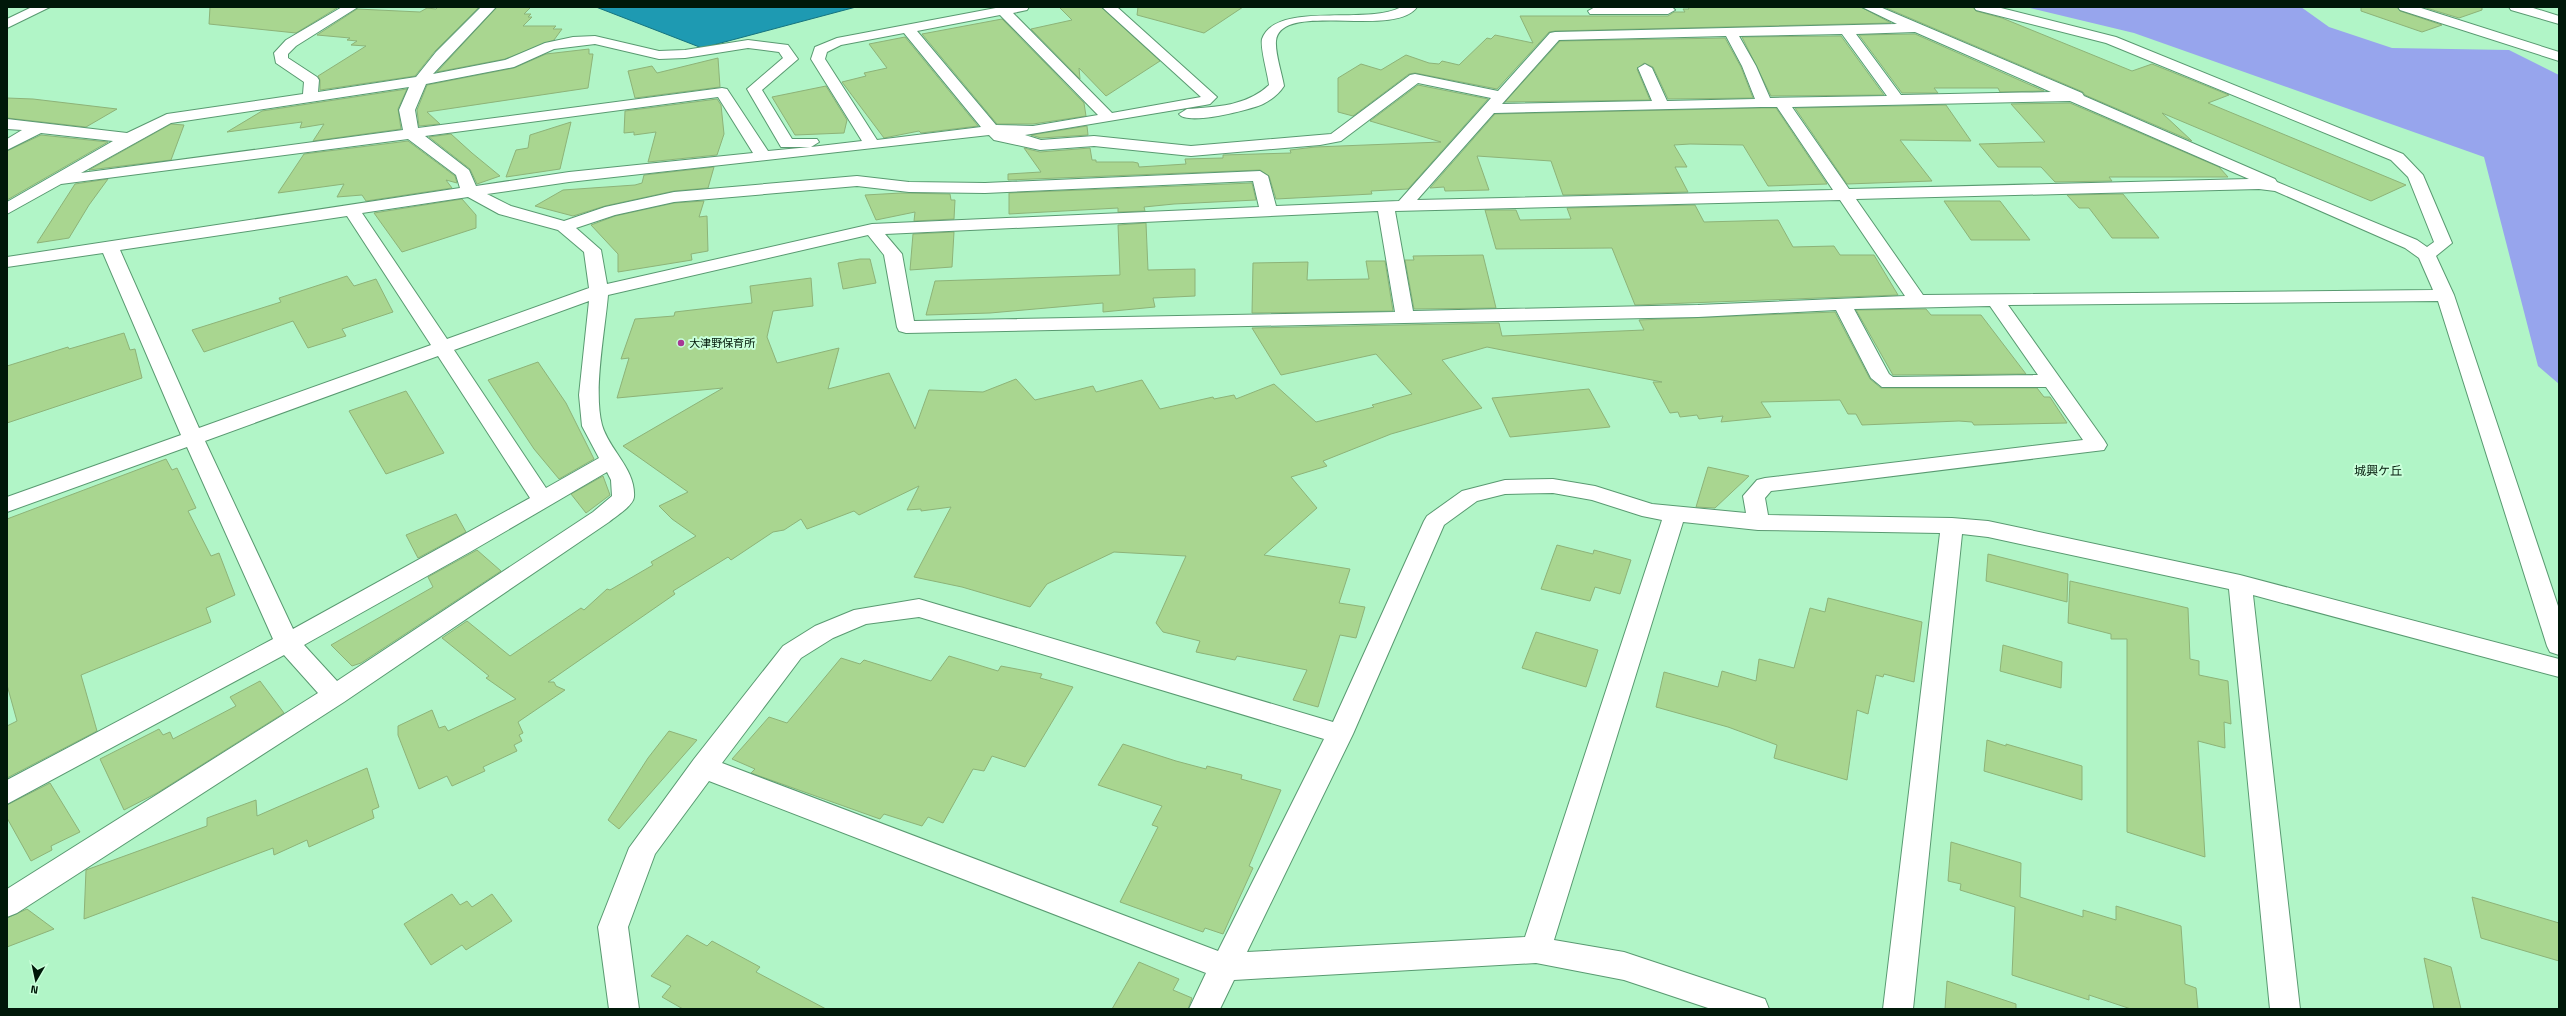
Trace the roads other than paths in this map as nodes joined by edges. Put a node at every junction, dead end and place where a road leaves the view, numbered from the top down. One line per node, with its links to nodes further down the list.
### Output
1 (19, 7): 15 (street)
2 (43, 7): 17 (street)
3 (351, 7): 26 (street)
4 (489, 7): 25 (street)
5 (1022, 7): 13 (street)
6 (1109, 7): 33 (street)
7 (1410, 7): 39 (street)
8 (1869, 7): 19 (street)
9 (1981, 7): 55 (street)
10 (2405, 7): 23 (street)
11 (2516, 7): 16 (street)
12 (1667, 8): 14 (street); 22 (street)
13 (1004, 11): 18 (street); 33 (street)
14 (1595, 11)
15 (7, 13)
16 (2559, 20)
17 (7, 24)
18 (907, 28): 36 (street); 40 (street)
19 (1920, 28): 20 (street); 28 (street)
20 (1846, 30): 21 (street); 29 (street)
21 (1730, 32): 22 (street); 30 (street)
22 (1683, 33): 27 (street)
23 (2559, 57)
24 (1646, 68): 31 (street)
25 (420, 81): 26 (street); 37 (street); 40 (street)
26 (310, 96): 38 (street)
27 (1501, 96): 32 (street); 39 (street)
28 (2077, 96): 29 (street); 44 (street)
29 (1898, 101): 30 (street)
30 (1773, 104): 31 (street); 46 (street)
31 (1662, 106): 32 (street)
32 (1489, 110): 48 (street)
33 (1109, 118): 36 (street)
34 (7, 124): 35 (street)
35 (40, 128): 38 (street); 41 (street)
36 (992, 130): 39 (street); 40 (street)
37 (412, 134): 42 (street); 43 (street); 45 (street)
38 (129, 138): 43 (street)
39 (1020, 139)
40 (870, 142): 42 (street)
41 (7, 145)
42 (762, 156): 45 (street)
43 (54, 181): 49 (street)
44 (2279, 187): 46 (street); 55 (street)
45 (470, 192): 50 (street); 52 (street)
46 (1845, 193): 48 (street); 59 (street)
47 (1386, 206): 48 (street); 51 (street); 62 (street)
48 (1403, 206)
49 (7, 209)
50 (351, 209): 54 (street); 63 (street)
51 (1269, 211): 52 (street); 53 (street)
52 (564, 226): 57 (street)
53 (872, 229): 57 (street); 62 (street)
54 (109, 246): 56 (street); 65 (street)
55 (2427, 255): 58 (street)
56 (7, 262)
57 (598, 291): 63 (street); 66 (street)
58 (2445, 295): 60 (street); 74 (street)
59 (1918, 301): 60 (street); 61 (street)
60 (1996, 301): 64 (street)
61 (1841, 303): 62 (street); 64 (street)
62 (1405, 317)
63 (444, 348): 65 (street); 67 (street)
64 (2052, 381): 70 (street)
65 (193, 438): 68 (street); 73 (street)
66 (611, 460): 67 (street); 76 (street)
67 (543, 500): 73 (street)
68 (7, 505)
69 (1676, 514): 70 (street); 77 (street); 81 (street)
70 (1758, 522): 71 (street)
71 (1952, 526): 72 (street); 86 (street)
72 (2240, 583): 75 (street); 87 (street)
73 (287, 642): 76 (street); 79 (street)
74 (2559, 646)
75 (2559, 668)
76 (335, 695): 80 (street)
77 (1340, 734): 78 (street); 82 (street)
78 (703, 767): 82 (street); 83 (street)
79 (7, 793)
80 (7, 904)
81 (1536, 950): 82 (street); 85 (street)
82 (1225, 967): 84 (street)
83 (624, 1009)
84 (1204, 1009)
85 (1754, 1009)
86 (1898, 1009)
87 (2285, 1009)

